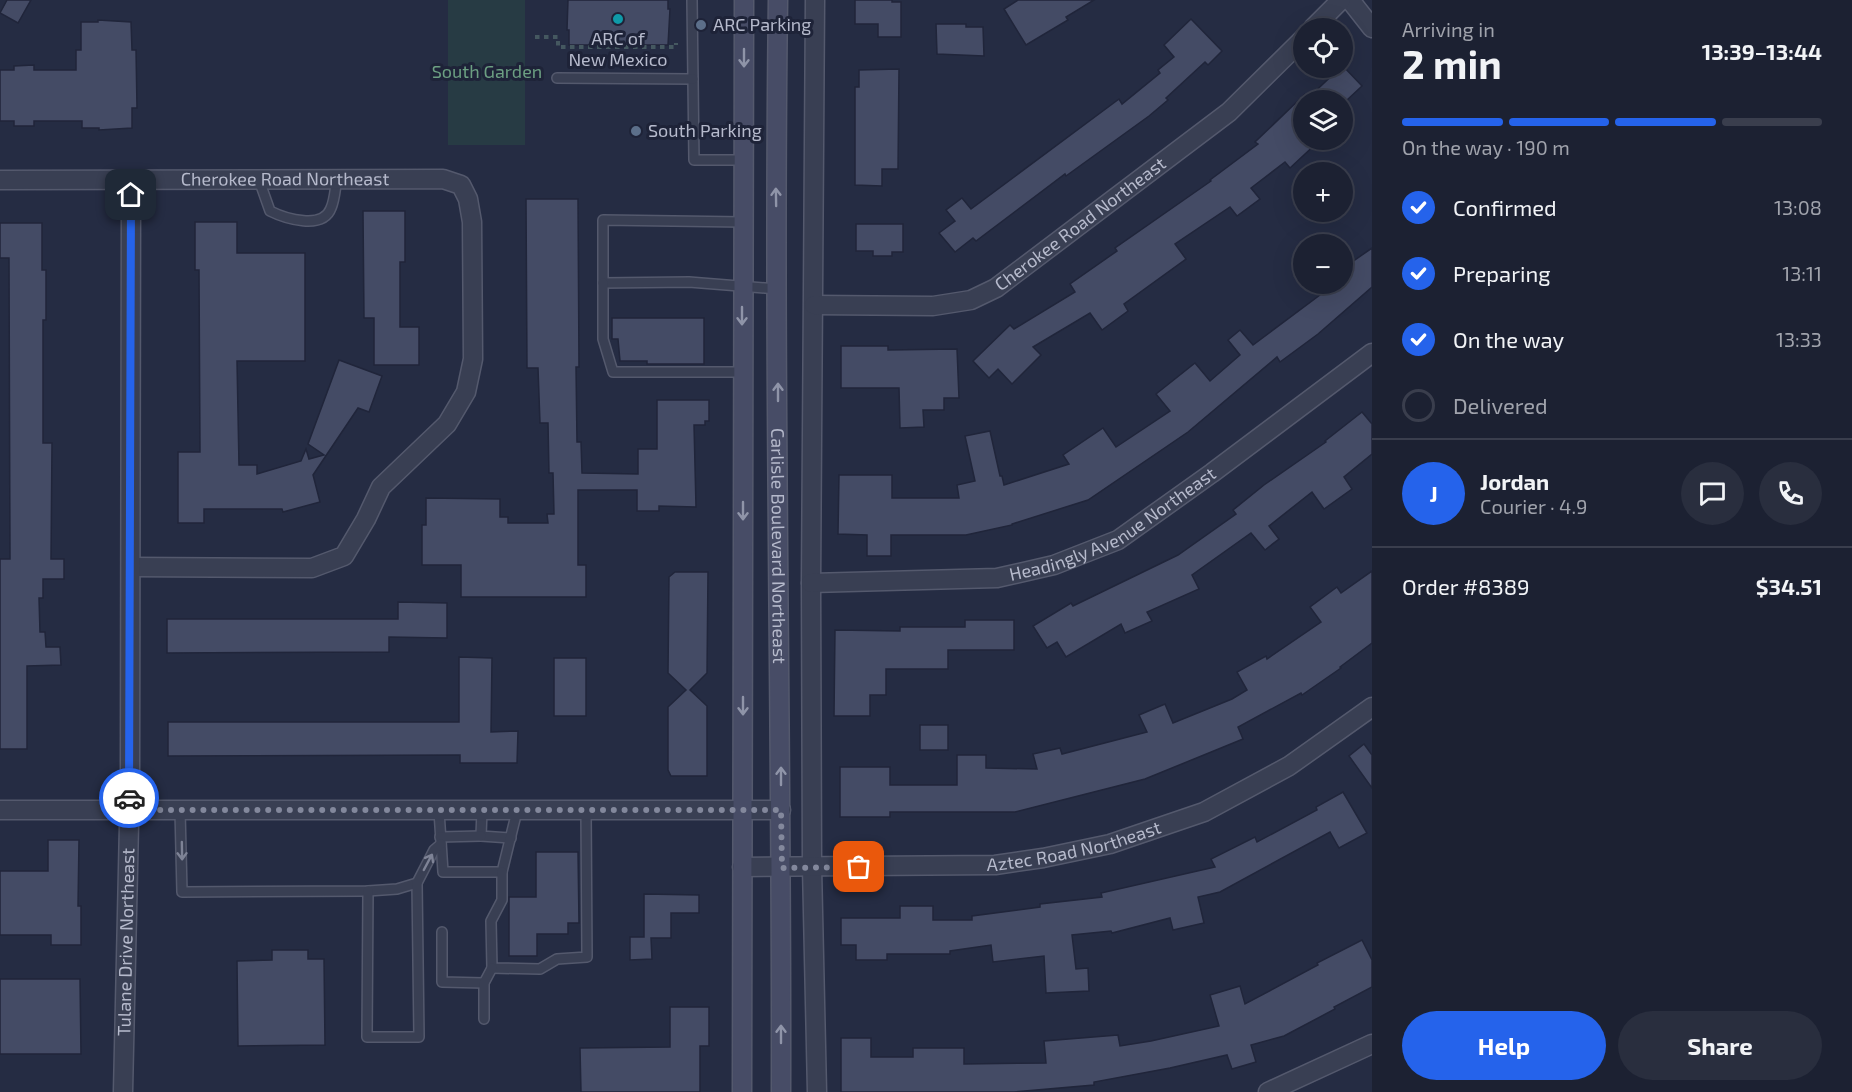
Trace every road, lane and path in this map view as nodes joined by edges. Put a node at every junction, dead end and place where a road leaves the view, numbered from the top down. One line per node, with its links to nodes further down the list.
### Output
1 (692, 0): 13 (lane)
2 (744, 0): 14 (main road, Carlisle Boulevard Northeast, one-way to 14)
3 (778, 0): 22 (main road, Carlisle Boulevard Northeast, one-way to 3)
4 (815, 0): 23 (street)
5 (1341, 0): 7 (street)
6 (1350, 0): 8 (street)
7 (1323, 18)
8 (1372, 28)
9 (676, 35): 10 (path)
10 (535, 37)
11 (1293, 49): 23 (street, Cherokee Road Northeast)
12 (556, 78): 13 (lane)
13 (693, 79): 14 (lane)
14 (744, 160): 19 (main road, Carlisle Boulevard Northeast)
15 (337, 179): 17 (street, Cherokee Road Northeast); 17 (lane); 26 (street, Cherokee Road Northeast)
16 (0, 180): 18 (street, Cherokee Road Northeast)
17 (259, 180): 18 (street, Cherokee Road Northeast)
18 (131, 181): 26 (street, Tulane Drive Northeast)
19 (743, 222): 20 (lane); 21 (main road, Carlisle Boulevard Northeast)
20 (603, 283): 21 (lane); 25 (lane)
21 (742, 286): 22 (lane); 25 (main road, Carlisle Boulevard Northeast, one-way to 25)
22 (777, 289): 33 (main road, Carlisle Boulevard Northeast, one-way to 22)
23 (814, 305): 27 (street)
24 (1372, 353): 27 (street, Headingly Avenue Northeast)
25 (742, 372): 37 (main road, Carlisle Boulevard Northeast, one-way to 37)
26 (131, 567): 30 (street, Tulane Drive Northeast)
27 (811, 583): 42 (street)
28 (1372, 707): 42 (street, Aztec Road Northeast)
29 (0, 810): 30 (street)
30 (129, 810): 31 (street); 52 (street, Tulane Drive Northeast)
31 (180, 810): 34 (street); 46 (lane, one-way to 46)
32 (482, 810): 34 (street); 35 (street); 38 (lane)
33 (781, 810): 37 (street); 43 (main road, Carlisle Boulevard Northeast)
34 (439, 811): 40 (lane)
35 (517, 811): 36 (street); 39 (lane)
36 (586, 811): 37 (street); 48 (lane)
37 (742, 811): 41 (main road, Carlisle Boulevard Northeast)
38 (481, 836): 39 (lane); 40 (lane)
39 (511, 838): 44 (lane)
40 (441, 840): 44 (lane); 45 (lane, one-way to 40)
41 (742, 867): 43 (street, Aztec Road Northeast); 53 (main road, Carlisle Boulevard Northeast)
42 (812, 867): 43 (street, Aztec Road Northeast); 55 (street)
43 (782, 868): 54 (main road, Carlisle Boulevard Northeast, one-way to 43)
44 (502, 872): 48 (lane)
45 (417, 883): 46 (lane); 46 (lane)
46 (368, 891)
47 (442, 932): 49 (lane)
48 (492, 968): 49 (lane)
49 (484, 983): 50 (lane)
50 (484, 1019)
51 (1372, 1044): 56 (street)
52 (123, 1092)
53 (742, 1092)
54 (781, 1092)
55 (817, 1092)
56 (1268, 1092)

